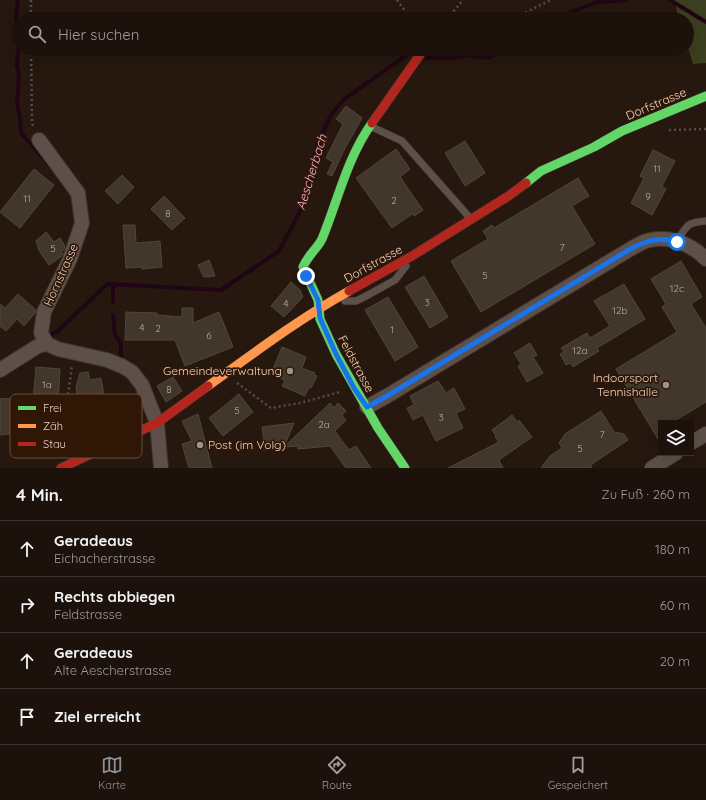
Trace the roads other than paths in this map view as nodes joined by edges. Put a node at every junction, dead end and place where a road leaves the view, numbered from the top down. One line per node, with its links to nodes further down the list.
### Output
1 (419, 56): 3 (street, Feldstrasse)
2 (706, 96): 5 (street, Dorfstrasse)
3 (370, 126): 5 (lane); 11 (street, Feldstrasse)
4 (39, 140): 12 (street, Hornstrasse)
5 (471, 219): 8 (street, Dorfstrasse)
6 (706, 220): 7 (lane)
7 (677, 242): 9 (street); 14 (street)
8 (412, 256): 10 (street, Dorfstrasse); 10 (lane)
9 (706, 259)
10 (332, 300): 11 (street, Dorfstrasse)
11 (319, 308): 14 (street, Feldstrasse); 15 (street, Dorfstrasse)
12 (44, 338): 13 (street); 15 (street)
13 (0, 370)
14 (367, 407): 23 (street, Feldstrasse)
15 (157, 423): 16 (street, Dorfstrasse); 22 (street)
16 (142, 430)
17 (706, 434): 18 (street)
18 (694, 441)
19 (671, 456): 24 (street)
20 (83, 458): 21 (street, Dorfstrasse)
21 (62, 468)
22 (161, 468)
23 (405, 468)
24 (652, 468)

